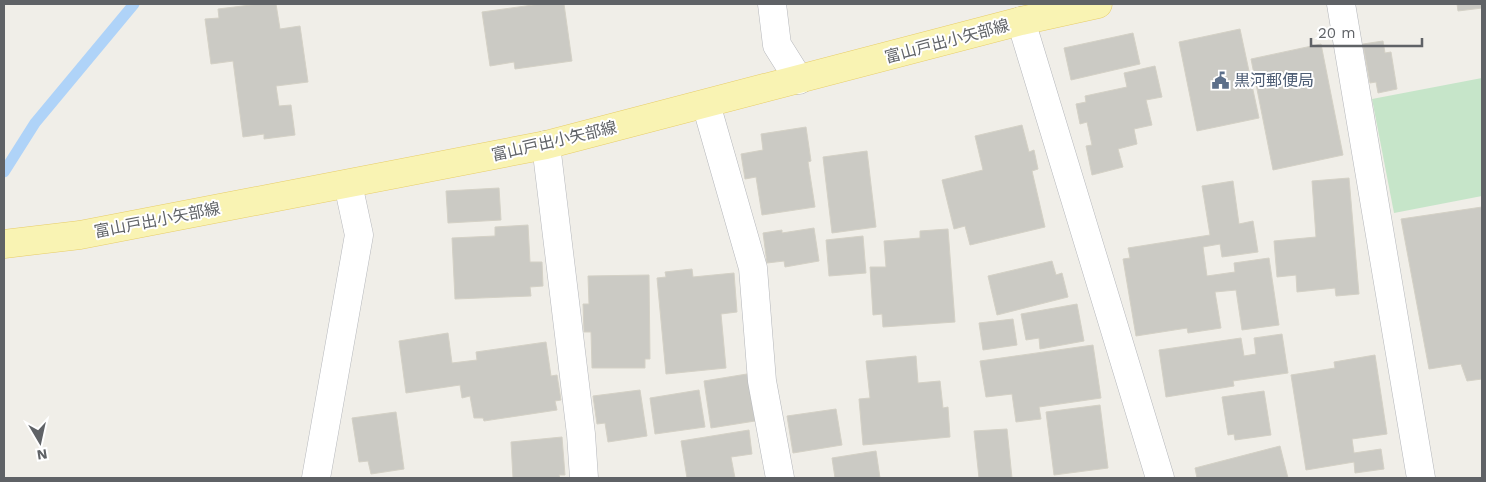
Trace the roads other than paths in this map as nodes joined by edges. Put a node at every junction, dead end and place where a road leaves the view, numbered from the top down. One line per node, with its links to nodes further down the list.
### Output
1 (772, 4): 5 (street)
2 (1098, 4): 4 (main road, 富山戸出小矢部線)
3 (1341, 4): 14 (street)
4 (1018, 12): 5 (main road, 富山戸出小矢部線); 13 (street)
5 (799, 80): 6 (main road, 富山戸出小矢部線)
6 (706, 104): 7 (main road, 富山戸出小矢部線); 12 (street)
7 (546, 145): 8 (main road, 富山戸出小矢部線); 11 (street)
8 (348, 184): 9 (main road, 富山戸出小矢部線); 10 (street)
9 (4, 244)
10 (316, 478)
11 (584, 478)
12 (780, 478)
13 (1160, 478)
14 (1421, 478)

